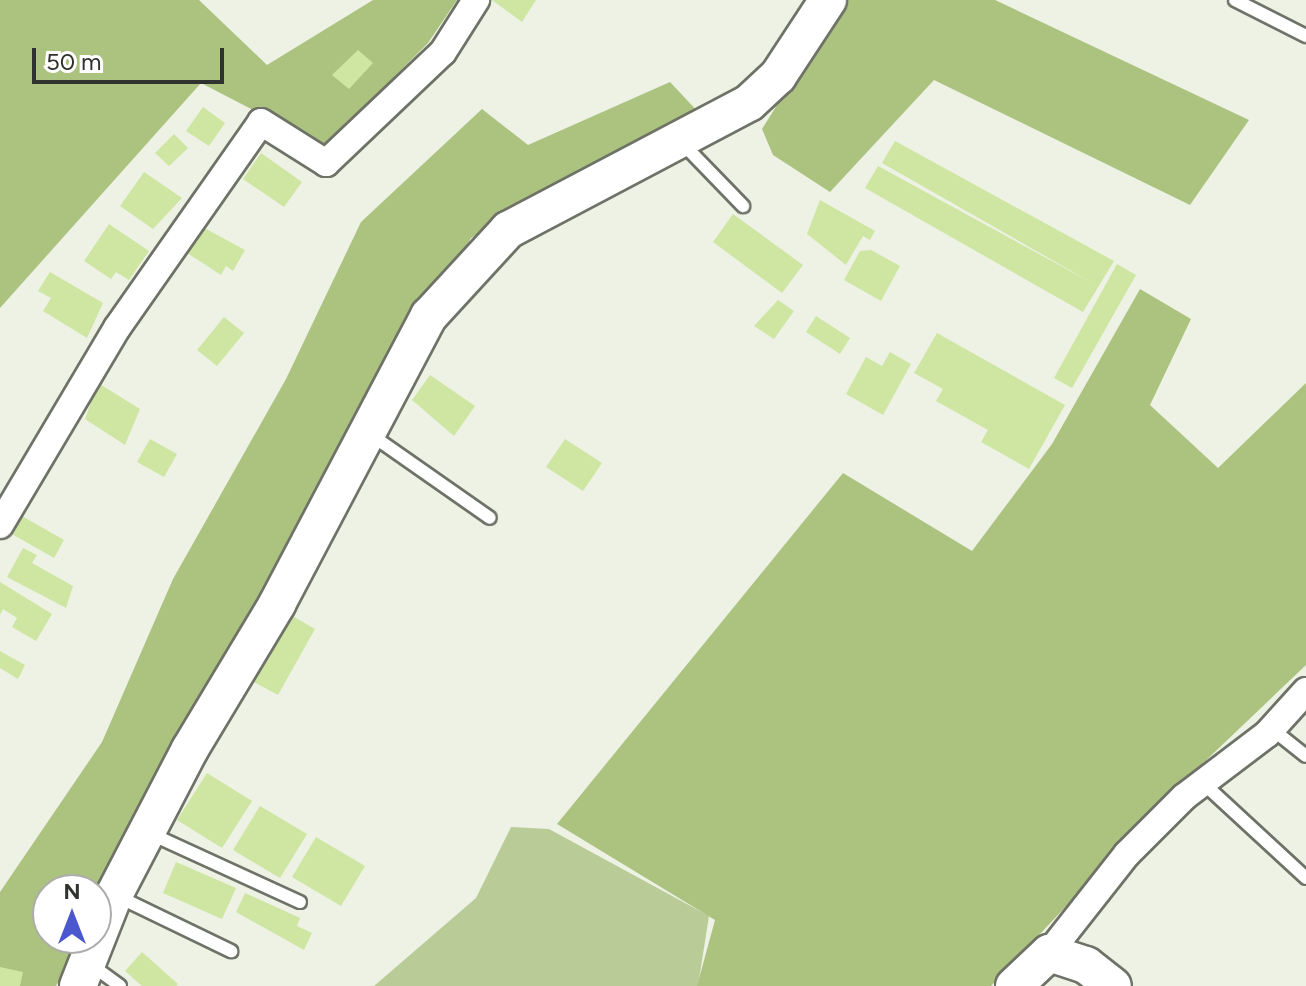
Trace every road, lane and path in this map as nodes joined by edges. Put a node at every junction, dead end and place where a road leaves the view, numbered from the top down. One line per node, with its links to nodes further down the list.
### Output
1 (476, 0): 9 (street)
2 (828, 0): 5 (street)
3 (1235, 0): 4 (lane)
4 (1306, 36)
5 (680, 141): 6 (lane); 7 (street)
6 (743, 206)
7 (367, 432): 8 (lane); 14 (street)
8 (490, 518)
9 (0, 525)
10 (1306, 691): 11 (street)
11 (1272, 729): 12 (lane); 13 (street)
12 (1306, 756)
13 (1203, 783): 15 (lane); 19 (street)
14 (146, 832): 16 (street); 17 (lane)
15 (1306, 878)
16 (114, 895): 18 (lane); 20 (street)
17 (300, 902)
18 (231, 951)
19 (1049, 953): 22 (street); 23 (street)
20 (83, 974): 21 (lane)
21 (120, 986)
22 (1014, 986)
23 (1113, 986)

